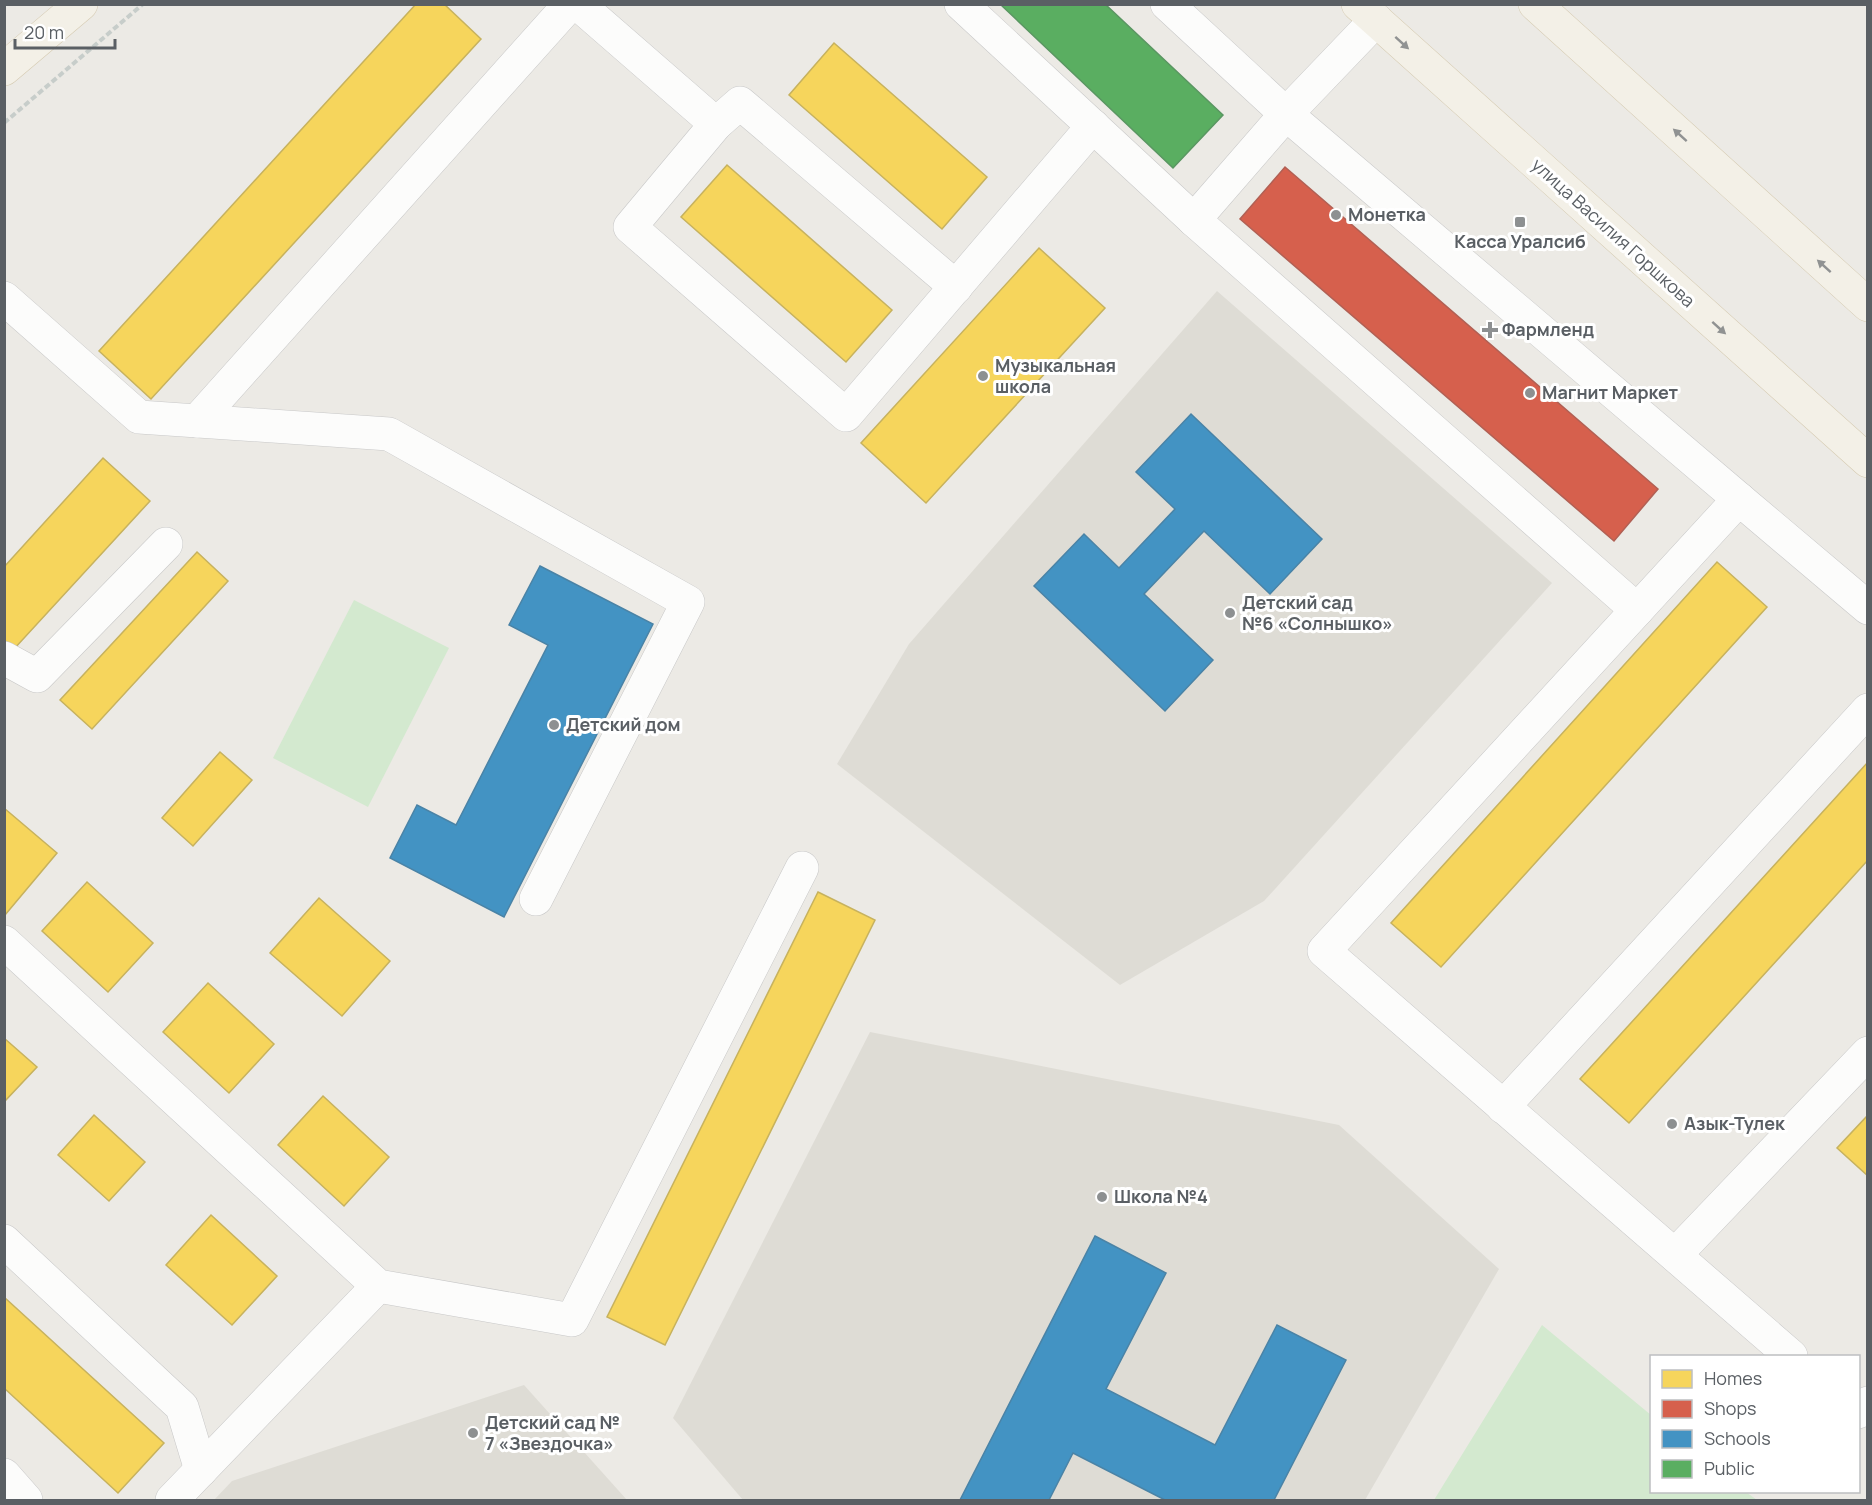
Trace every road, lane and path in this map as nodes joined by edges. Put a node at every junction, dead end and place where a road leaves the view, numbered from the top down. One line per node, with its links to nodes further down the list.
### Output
1 (81, 4): 9 (main road)
2 (143, 4): 11 (path)
3 (570, 4): 18 (lane)
4 (578, 4): 12 (lane)
5 (961, 4): 13 (lane)
6 (1167, 4): 10 (lane)
7 (1535, 4): 17 (main road, one-way to 7)
8 (1367, 13): 10 (lane); 19 (main road, улица Василия Горшкова, one-way to 19)
9 (4, 69)
10 (1286, 114): 14 (lane); 20 (lane)
11 (4, 123)
12 (716, 124): 15 (lane); 15 (lane)
13 (1093, 126): 14 (lane); 15 (lane)
14 (1194, 220): 23 (lane)
15 (956, 287)
16 (4, 298): 18 (lane)
17 (1868, 305)
18 (197, 421): 27 (lane)
19 (1868, 461)
20 (1739, 499): 22 (lane); 23 (lane)
21 (166, 544): 24 (lane)
22 (1868, 608)
23 (1637, 610): 30 (lane)
24 (4, 658)
25 (1868, 710): 30 (lane)
26 (802, 868): 33 (lane)
27 (536, 899)
28 (4, 942): 33 (lane)
29 (1868, 1053): 32 (lane)
30 (1503, 1107): 32 (lane)
31 (4, 1241): 35 (lane)
32 (1675, 1255): 34 (lane)
33 (378, 1286): 35 (lane)
34 (1790, 1355)
35 (201, 1470): 38 (lane)
36 (4, 1475): 37 (lane)
37 (27, 1500)
38 (172, 1500)

